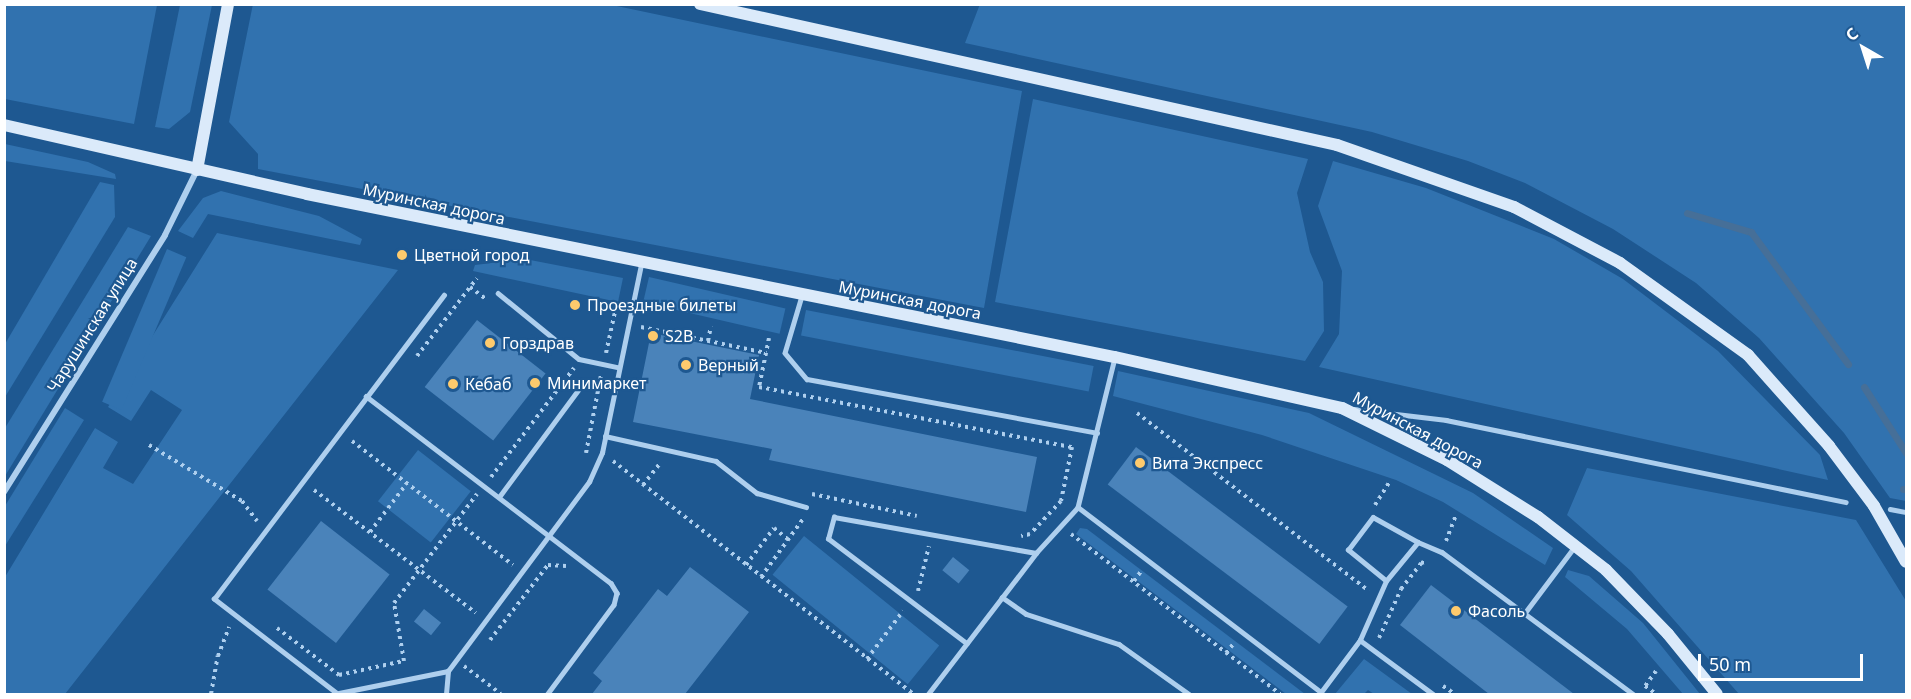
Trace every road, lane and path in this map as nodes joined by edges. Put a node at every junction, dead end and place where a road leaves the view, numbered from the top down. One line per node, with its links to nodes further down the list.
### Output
1 (228, 4): 4 (street)
2 (700, 4): 63 (street)
3 (4, 125): 4 (street, Муринская дорога)
4 (197, 170): 5 (street, Муринская дорога); 39 (street, Чарушинская улица)
5 (641, 264): 9 (street, Муринская дорога); 20 (lane)
6 (477, 278): 17 (path)
7 (498, 293): 18 (lane)
8 (444, 295): 22 (lane)
9 (802, 296): 16 (street, Муринская дорога); 26 (lane)
10 (616, 307): 18 (path)
11 (711, 326): 14 (path)
12 (640, 327): 14 (path)
13 (769, 338): 15 (path)
14 (708, 341): 15 (path)
15 (766, 353): 55 (path)
16 (1115, 357): 23 (street, Муринская дорога); 26 (lane)
17 (414, 360)
18 (604, 364): 20 (lane); 33 (path)
19 (576, 366): 37 (path)
20 (618, 367): 27 (lane)
21 (579, 389): 42 (lane)
22 (366, 396): 37 (lane); 51 (lane)
23 (1342, 408): 44 (lane); 58 (street, Муринская дорога)
24 (1137, 413): 71 (path)
25 (359, 432): 28 (path)
26 (1097, 433): 46 (lane)
27 (605, 436): 31 (lane); 32 (lane)
28 (352, 441): 30 (path); 35 (path)
29 (149, 445): 51 (path)
30 (346, 449)
31 (666, 449): 36 (path); 45 (lane)
32 (602, 453): 36 (path); 54 (lane)
33 (584, 466)
34 (321, 482): 38 (path)
35 (407, 483): 50 (path); 53 (path)
36 (643, 485): 64 (path)
37 (484, 486): 42 (lane); 50 (path)
38 (314, 490): 43 (path); 53 (path)
39 (4, 492)
40 (801, 492): 41 (path)
41 (810, 494): 45 (path); 49 (path)
42 (499, 497): 54 (lane)
43 (307, 499)
44 (1846, 502)
45 (806, 507): 56 (path)
46 (1078, 507): 60 (lane); 79 (lane)
47 (1890, 509): 48 (lane)
48 (1906, 512)
49 (923, 518)
50 (456, 521): 59 (path); 65 (path)
51 (267, 528): 75 (lane)
52 (1068, 531): 98 (path)
53 (370, 532): 65 (path)
54 (550, 537): 76 (lane); 94 (lane)
55 (1014, 537)
56 (789, 540): 64 (path); 68 (path)
57 (1418, 542): 69 (lane); 69 (lane); 74 (lane)
58 (1575, 546): 74 (lane); 103 (street, Муринская дорога)
59 (496, 552)
60 (1036, 553): 70 (lane); 80 (lane)
61 (520, 556): 67 (path)
62 (1430, 560): 81 (path)
63 (1906, 562)
64 (746, 565): 68 (path)
65 (419, 570): 73 (path); 77 (path)
66 (572, 570): 78 (path)
67 (507, 573)
68 (761, 576): 95 (path)
69 (1386, 580): 79 (lane)
70 (1002, 597): 80 (lane); 97 (lane)
71 (1365, 602)
72 (483, 606): 73 (path)
73 (476, 614): 76 (path)
74 (1524, 614): 101 (lane)
75 (236, 616): 90 (path); 91 (lane)
76 (486, 621): 78 (path); 83 (lane)
77 (271, 624)
78 (498, 630): 82 (path)
79 (1360, 640): 99 (lane)
80 (968, 644): 96 (lane)
81 (1388, 645)
82 (486, 646)
83 (457, 660): 85 (path); 86 (lane)
84 (474, 661): 85 (path)
85 (468, 669): 88 (path); 93 (path)
86 (448, 671): 91 (lane); 92 (lane)
87 (1656, 671): 102 (path)
88 (464, 676)
89 (1440, 683): 100 (path)
90 (211, 694)
91 (335, 694)
92 (446, 694)
93 (501, 694)
94 (548, 694)
95 (913, 694)
96 (928, 694)
97 (1189, 694)
98 (1280, 694)
99 (1433, 694)
100 (1455, 694)
101 (1633, 694)
102 (1656, 694)
103 (1717, 694)

